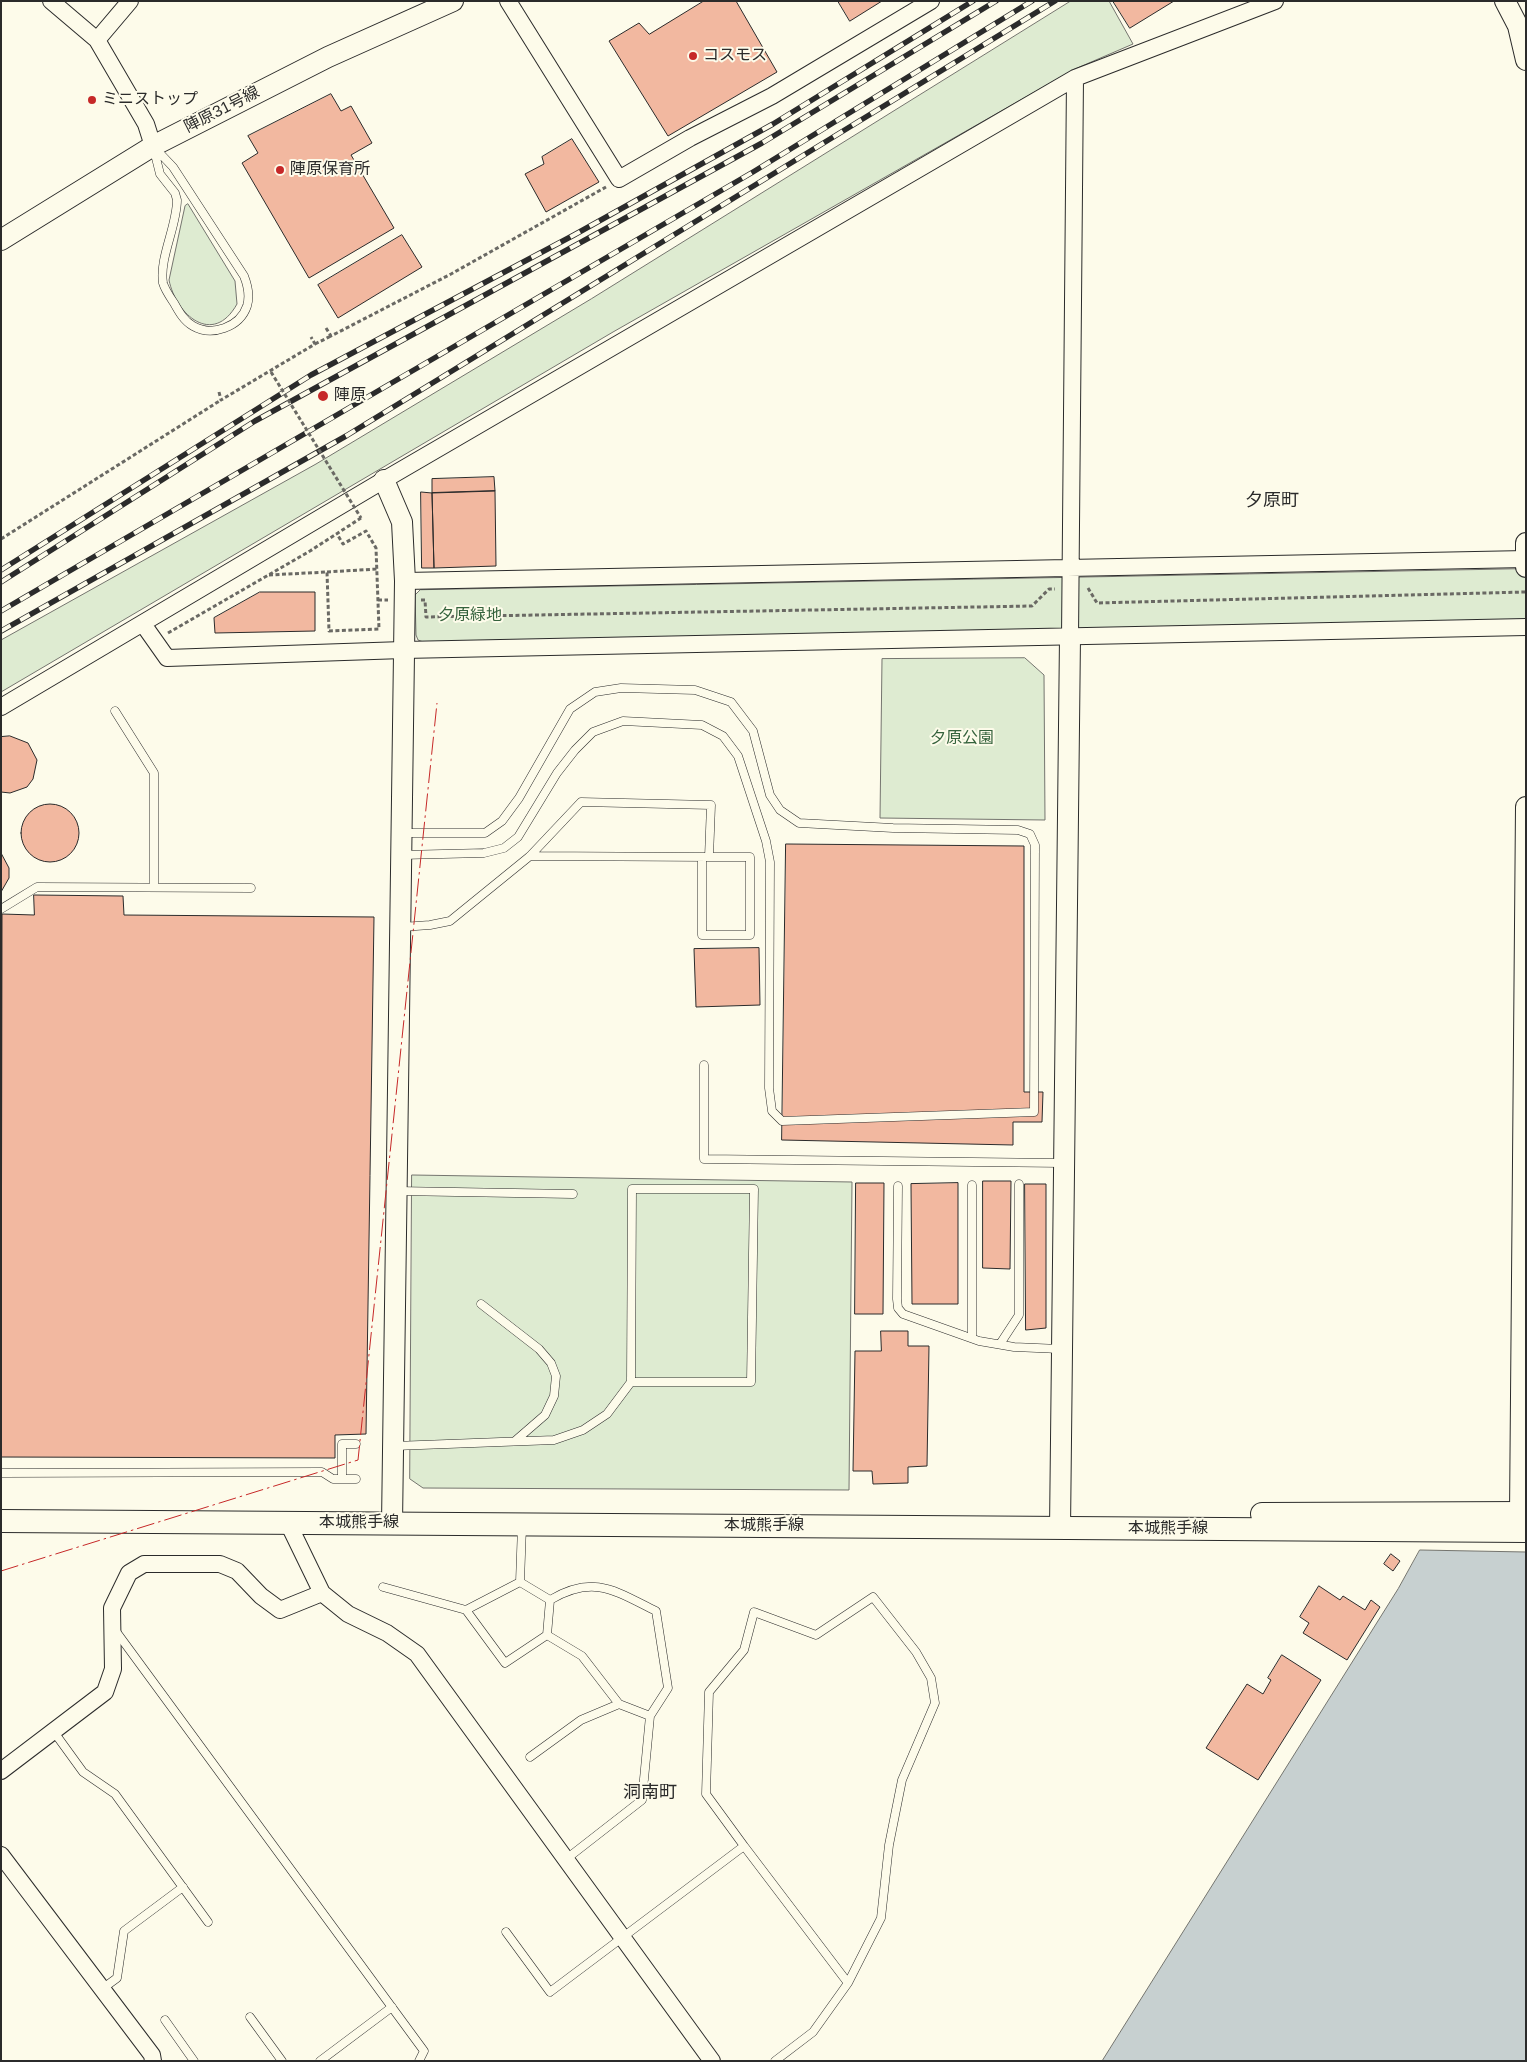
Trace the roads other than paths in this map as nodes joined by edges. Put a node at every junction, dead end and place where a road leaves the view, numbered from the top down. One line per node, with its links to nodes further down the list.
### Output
1 (51, 1): 8 (street)
2 (130, 1): 8 (street)
3 (453, 1): 11 (street, 陣原31号線)
4 (508, 1): 5 (street)
5 (931, 1)
6 (1275, 1): 10 (street)
7 (1505, 1): 9 (street)
8 (97, 40): 11 (street)
9 (1526, 60)
10 (1075, 78): 13 (street); 17 (street)
11 (153, 146): 11 (lane); 12 (street, 陣原31号線)
12 (1, 240)
13 (384, 480): 18 (street); 19 (street)
14 (1526, 543): 15 (street)
15 (1526, 559): 16 (street); 17 (street)
16 (1526, 567)
17 (1070, 568): 18 (street); 21 (street)
18 (405, 591): 22 (street)
19 (143, 624): 22 (street); 23 (street)
20 (1526, 627): 21 (street)
21 (1070, 637): 22 (street); 35 (street)
22 (404, 650): 26 (street)
23 (1, 707)
24 (115, 711): 30 (lane)
25 (1526, 806): 54 (street)
26 (401, 833): 27 (street); 27 (lane)
27 (401, 855): 33 (street)
28 (530, 856): 29 (lane); 29 (lane); 33 (lane)
29 (706, 857): 29 (lane)
30 (154, 888): 31 (lane); 32 (lane)
31 (250, 888)
32 (1, 910)
33 (400, 927): 39 (street)
34 (704, 1064): 35 (lane)
35 (1064, 1163): 44 (street)
36 (1019, 1184): 43 (lane)
37 (972, 1185): 42 (lane)
38 (898, 1186): 42 (lane)
39 (397, 1191): 40 (lane); 48 (street)
40 (574, 1194)
41 (481, 1304): 46 (lane)
42 (972, 1338): 43 (lane)
43 (1000, 1344): 44 (lane)
44 (1062, 1349): 56 (street)
45 (630, 1382): 45 (lane); 46 (lane)
46 (515, 1441): 48 (lane)
47 (356, 1444): 50 (lane)
48 (394, 1446): 53 (street)
49 (1, 1474): 50 (lane)
50 (342, 1479): 51 (lane)
51 (356, 1479)
52 (1, 1506): 53 (main road, 本城熊手線)
53 (392, 1516): 56 (main road, 本城熊手線); 57 (main road, 本城熊手線); 58 (main road, 本城熊手線)
54 (1524, 1519): 56 (main road, 本城熊手線)
55 (1, 1521): 57 (main road, 本城熊手線)
56 (1060, 1521): 58 (main road, 本城熊手線)
57 (288, 1523): 61 (street)
58 (522, 1524): 59 (lane)
59 (520, 1582): 62 (lane); 63 (lane)
60 (383, 1587): 63 (lane)
61 (322, 1593): 64 (street); 73 (street)
62 (550, 1600): 65 (lane); 67 (lane)
63 (466, 1610): 65 (lane)
64 (112, 1626): 68 (street); 80 (lane)
65 (547, 1635): 66 (lane)
66 (619, 1704): 67 (lane); 69 (lane)
67 (650, 1716): 73 (lane)
68 (54, 1732): 70 (street); 74 (lane)
69 (530, 1757)
70 (1, 1771)
71 (744, 1846): 77 (lane); 78 (lane); 78 (lane)
72 (1, 1855): 79 (street)
73 (565, 1860): 77 (street)
74 (183, 1887): 75 (lane); 79 (lane)
75 (208, 1922)
76 (506, 1932): 77 (lane)
77 (621, 1938): 88 (street)
78 (848, 1983): 89 (lane)
79 (102, 1989): 83 (street)
80 (392, 2007): 86 (lane); 87 (lane)
81 (250, 2017): 85 (lane)
82 (165, 2020): 84 (lane)
83 (153, 2061)
84 (194, 2061)
85 (282, 2061)
86 (320, 2061)
87 (419, 2061)
88 (712, 2061)
89 (775, 2061)

